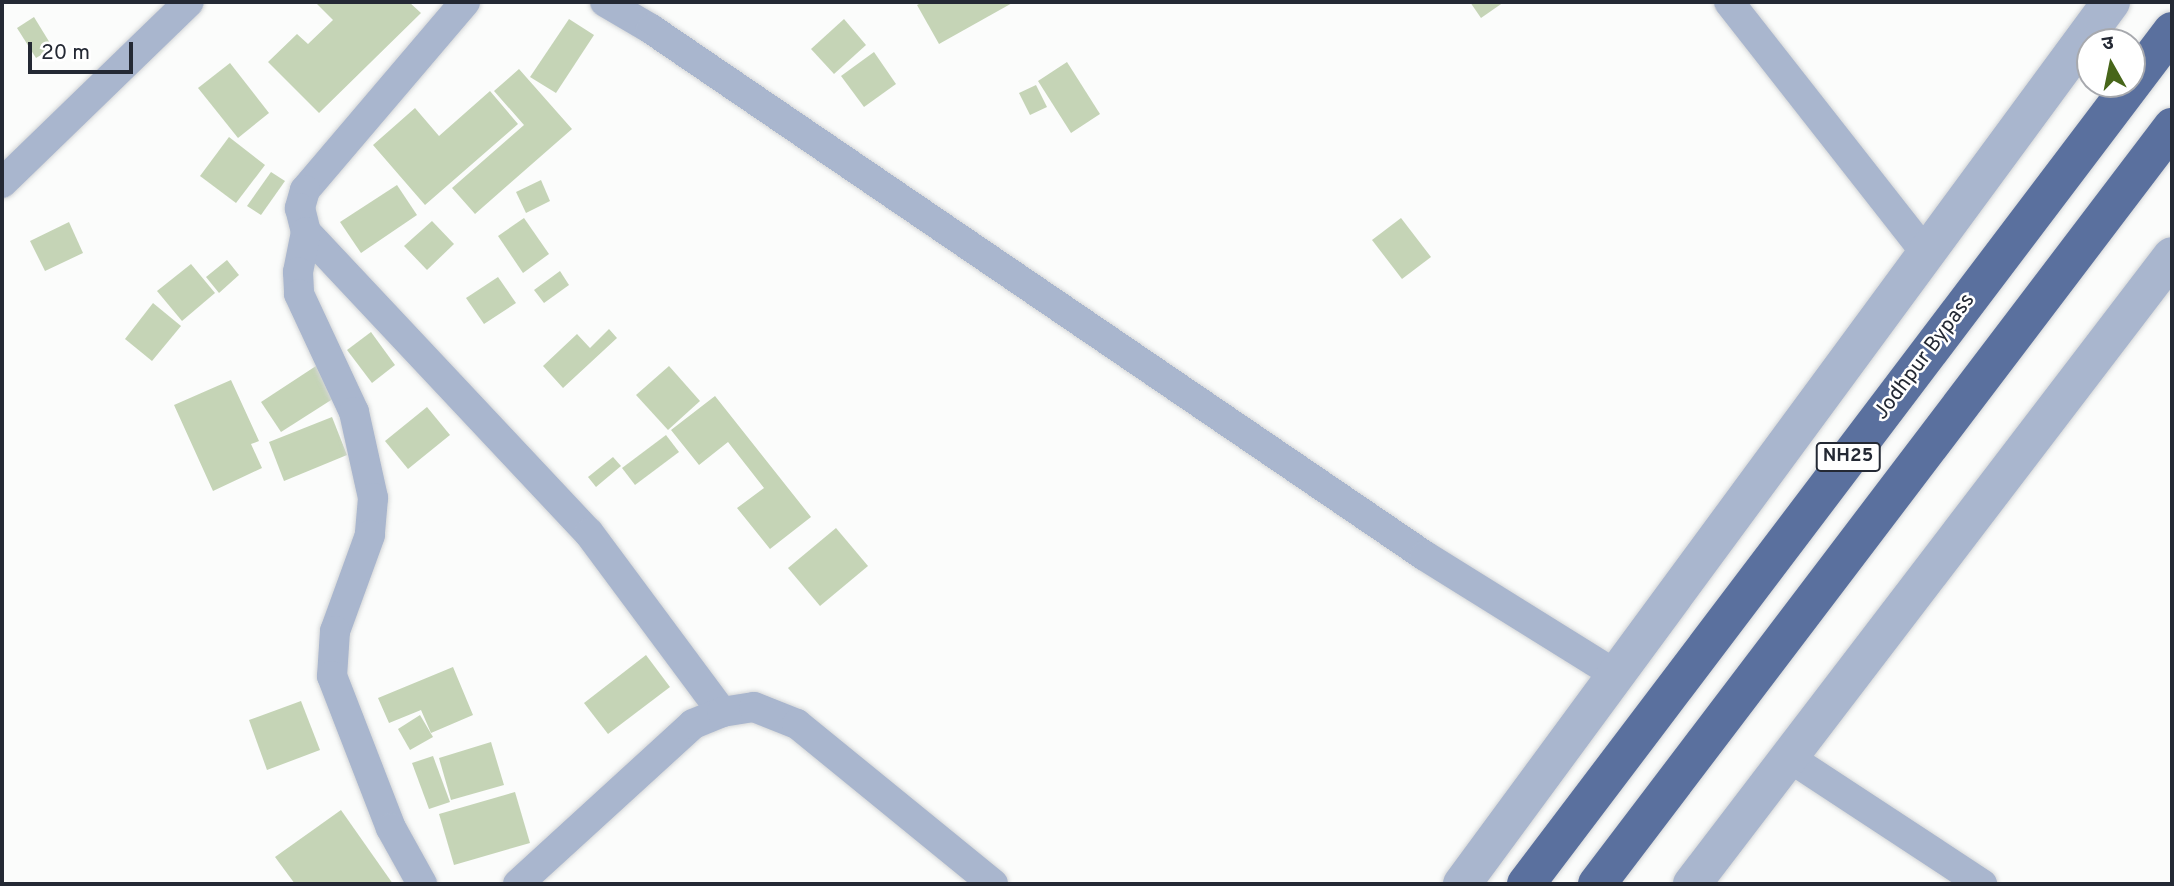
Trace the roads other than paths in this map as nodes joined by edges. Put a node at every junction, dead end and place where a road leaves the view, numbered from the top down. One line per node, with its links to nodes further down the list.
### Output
1 (189, 2): 8 (street)
2 (465, 2): 9 (street)
3 (605, 2): 12 (street)
4 (1729, 2): 10 (street)
5 (2110, 2): 10 (street)
6 (2172, 31): 19 (highway, Jodhpur Bypass / NH25)
7 (2172, 127): 20 (highway, NH25)
8 (2, 183)
9 (306, 232): 13 (street); 15 (street)
10 (1926, 253): 12 (street)
11 (2172, 256): 14 (street)
12 (1616, 675): 18 (street)
13 (722, 712): 16 (street); 17 (street)
14 (1790, 758): 21 (street); 22 (street)
15 (422, 884)
16 (518, 884)
17 (993, 884)
18 (1462, 884)
19 (1526, 884)
20 (1597, 884)
21 (1692, 884)
22 (1982, 884)

